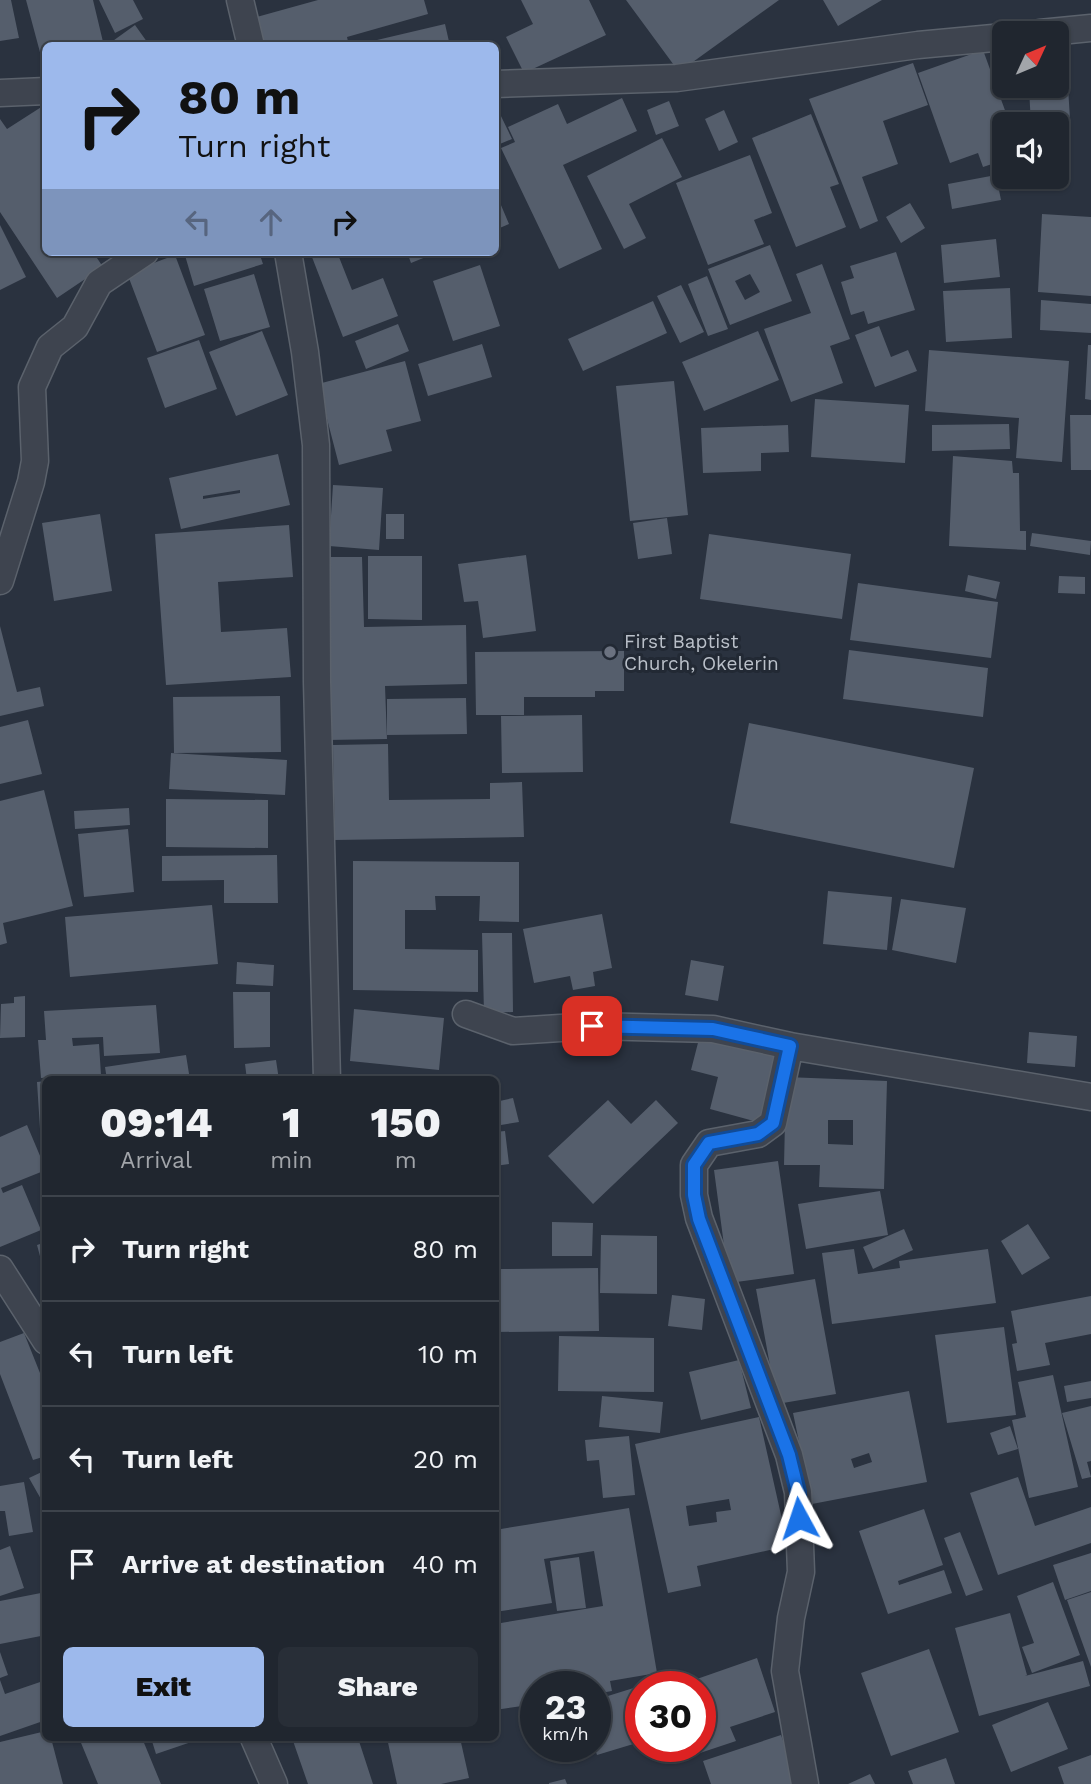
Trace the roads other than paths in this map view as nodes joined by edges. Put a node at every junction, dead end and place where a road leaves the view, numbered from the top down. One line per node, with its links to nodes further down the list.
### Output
1 (240, 0): 5 (street)
2 (1091, 29): 3 (street)
3 (1069, 31)
4 (992, 38): 6 (street)
5 (250, 42)
6 (499, 84)
7 (42, 91): 8 (street)
8 (0, 93)
9 (139, 256): 11 (street)
10 (289, 256): 14 (street)
11 (0, 582)
12 (466, 1014): 13 (street)
13 (790, 1046): 15 (street); 20 (street)
14 (327, 1076)
15 (1091, 1097)
16 (0, 1269): 17 (street)
17 (42, 1335)
18 (255, 1741): 19 (street)
19 (274, 1784)
20 (805, 1784)

